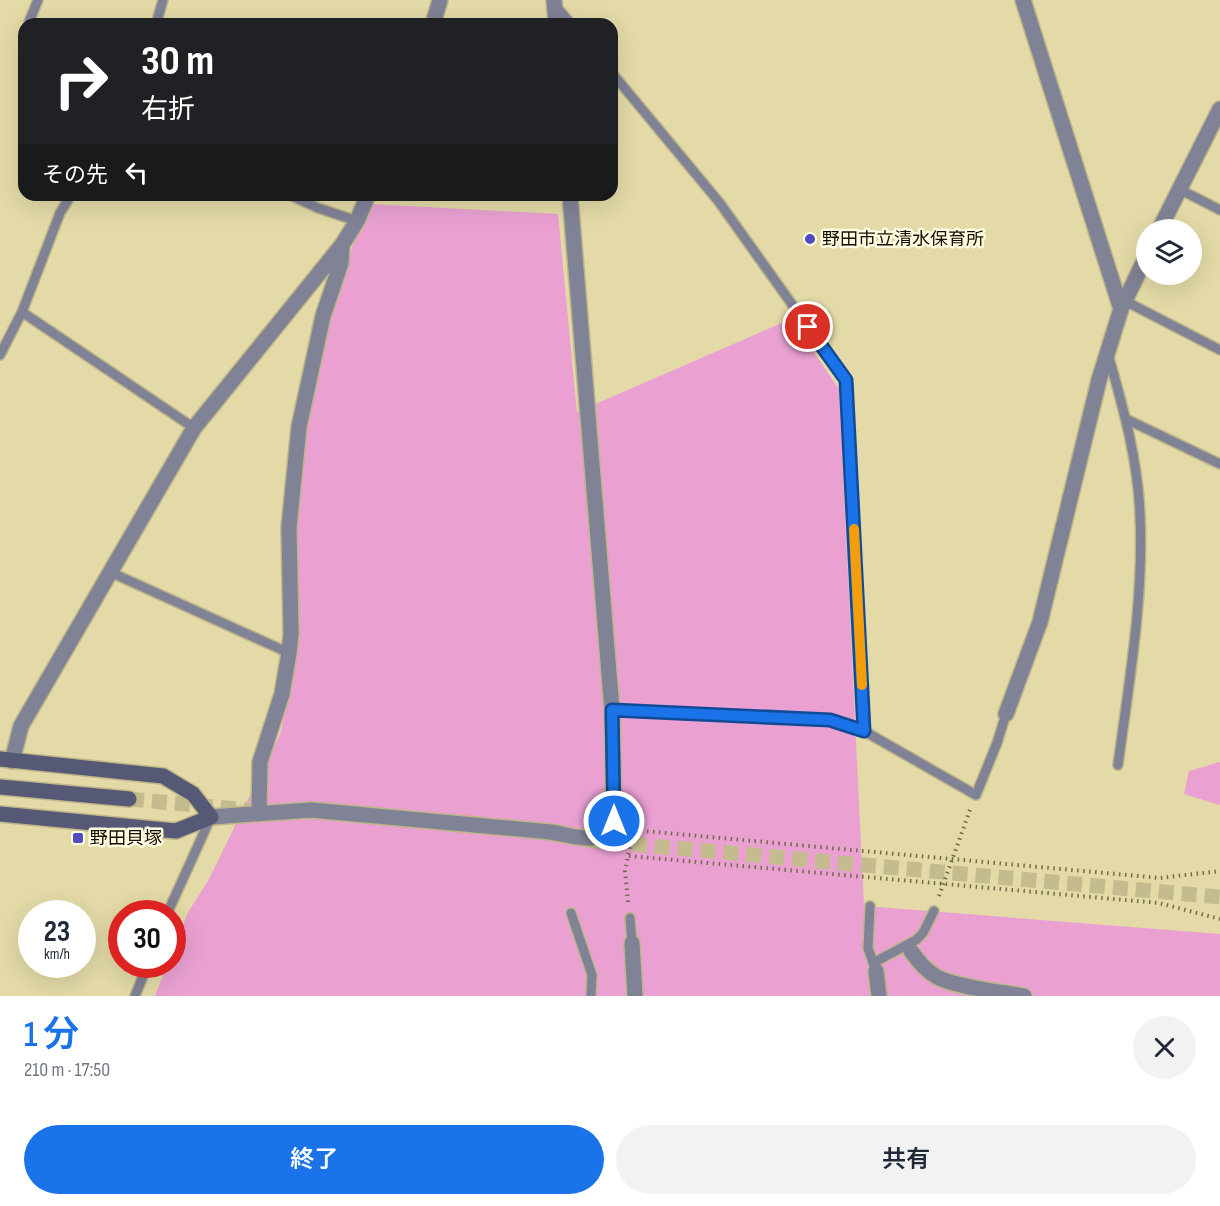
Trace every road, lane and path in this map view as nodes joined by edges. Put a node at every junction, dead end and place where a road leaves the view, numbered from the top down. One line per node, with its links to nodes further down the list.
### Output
1 (38, 0): 6 (lane)
2 (163, 0): 7 (lane)
3 (440, 0): 8 (street)
4 (1023, 0): 23 (street)
5 (554, 2): 9 (street); 10 (lane)
6 (31, 18)
7 (158, 18)
8 (435, 18)
9 (555, 18)
10 (566, 18)
11 (618, 80): 35 (lane)
12 (1220, 110): 13 (street)
13 (1179, 189): 18 (lane); 19 (street)
14 (67, 201): 24 (lane)
15 (303, 201): 20 (lane)
16 (365, 201): 20 (street)
17 (570, 201): 33 (street)
18 (1220, 210)
19 (1164, 219)
20 (357, 220): 21 (street)
21 (342, 245): 29 (street); 32 (street)
22 (1136, 278): 23 (street)
23 (1123, 305): 25 (lane); 26 (street)
24 (22, 312): 27 (lane); 29 (lane)
25 (1220, 350)
26 (1107, 352): 28 (lane); 34 (street)
27 (0, 355)
28 (1126, 419): 30 (lane); 37 (lane)
29 (194, 428): 31 (street)
30 (1220, 464)
31 (110, 572): 32 (lane); 36 (street)
32 (289, 653): 41 (street)
33 (612, 710): 35 (lane); 41 (street)
34 (1006, 714): 39 (lane)
35 (864, 731): 39 (lane)
36 (6, 760): 43 (street)
37 (1118, 765)
38 (0, 787): 40 (street)
39 (976, 795): 47 (path)
40 (129, 799)
41 (259, 812): 43 (street)
42 (0, 814): 43 (street)
43 (211, 817): 50 (lane)
44 (632, 819): 45 (path)
45 (633, 830): 46 (path); 47 (path)
46 (629, 856): 49 (path); 54 (path)
47 (951, 858): 48 (path); 49 (path)
48 (1220, 871)
49 (943, 884): 52 (path); 55 (path)
50 (173, 900)
51 (870, 906): 58 (lane)
52 (934, 911): 57 (lane)
53 (571, 913): 61 (lane)
54 (630, 918): 56 (lane)
55 (1220, 920)
56 (632, 943): 62 (street)
57 (909, 948): 58 (lane); 64 (street)
58 (874, 967): 63 (street)
59 (142, 978): 60 (lane)
60 (135, 996)
61 (591, 996)
62 (635, 996)
63 (879, 996)
64 (1024, 996)

